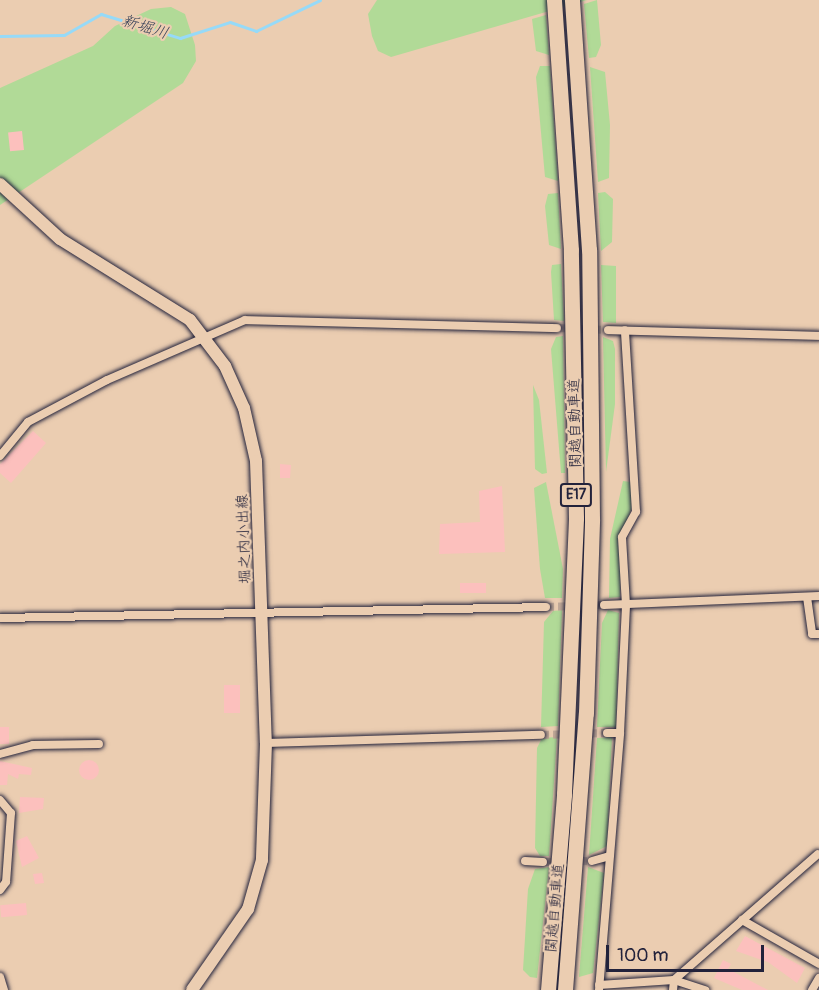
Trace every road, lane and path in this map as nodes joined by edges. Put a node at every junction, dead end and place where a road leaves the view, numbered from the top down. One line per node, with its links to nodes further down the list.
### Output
1 (554, 0): 39 (highway, 関越自動車道 / E17)
2 (572, 0): 40 (highway, 関越自動車道 / E17)
3 (0, 184): 7 (main road, 堀之内小出線)
4 (557, 328): 7 (street)
5 (608, 330): 6 (street)
6 (625, 330): 8 (street); 13 (street)
7 (204, 336): 9 (street); 15 (main road, 堀之内小出線)
8 (819, 336)
9 (0, 456)
10 (819, 596): 11 (street)
11 (807, 597): 13 (street); 17 (street)
12 (604, 605): 13 (street)
13 (626, 605): 19 (street)
14 (546, 607): 15 (street)
15 (262, 612): 16 (street); 21 (main road, 堀之内小出線)
16 (0, 618)
17 (819, 634)
18 (607, 733): 19 (street)
19 (620, 733): 26 (street)
20 (541, 735): 21 (street)
21 (266, 743): 38 (main road, 堀之内小出線)
22 (99, 744): 23 (street)
23 (0, 754)
24 (0, 800): 30 (street)
25 (818, 854): 31 (street)
26 (609, 856): 28 (street); 36 (street)
27 (525, 861): 29 (street)
28 (592, 861)
29 (543, 862)
30 (0, 890)
31 (742, 920): 32 (street); 35 (street)
32 (819, 964)
33 (0, 977): 37 (street)
34 (819, 978): 42 (street)
35 (673, 985): 36 (street); 41 (street)
36 (599, 988)
37 (4, 990)
38 (192, 990)
39 (548, 990)
40 (565, 990)
41 (705, 990)
42 (812, 990)

